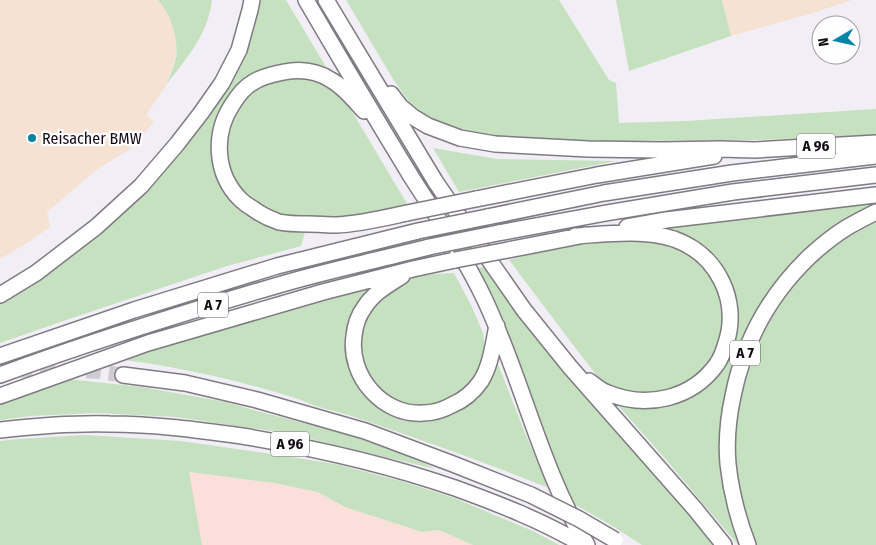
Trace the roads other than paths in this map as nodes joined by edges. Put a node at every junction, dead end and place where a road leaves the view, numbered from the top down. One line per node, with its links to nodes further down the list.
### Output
1 (252, 0): 14 (highway)
2 (306, 0): 5 (highway, A 96)
3 (326, 0): 4 (highway)
4 (352, 45): 7 (highway); 17 (highway)
5 (386, 135): 7 (highway, A 96, bridge); 15 (highway, A 96)
6 (876, 143): 7 (highway, A 96)
7 (755, 150)
8 (876, 156): 16 (highway, A 7, bridge)
9 (876, 175): 19 (highway, A 7, bridge)
10 (876, 195): 12 (highway)
11 (876, 212): 25 (highway, A 7)
12 (575, 236): 13 (highway, bridge); 17 (highway)
13 (413, 269): 15 (highway); 20 (highway)
14 (0, 295)
15 (497, 326): 23 (highway, A 96)
16 (0, 356)
17 (570, 367): 24 (highway)
18 (123, 375): 22 (highway, bridge)
19 (0, 376)
20 (0, 396)
21 (0, 430): 23 (highway, A 96)
22 (619, 542)
23 (585, 545)
24 (724, 545)
25 (748, 545)

